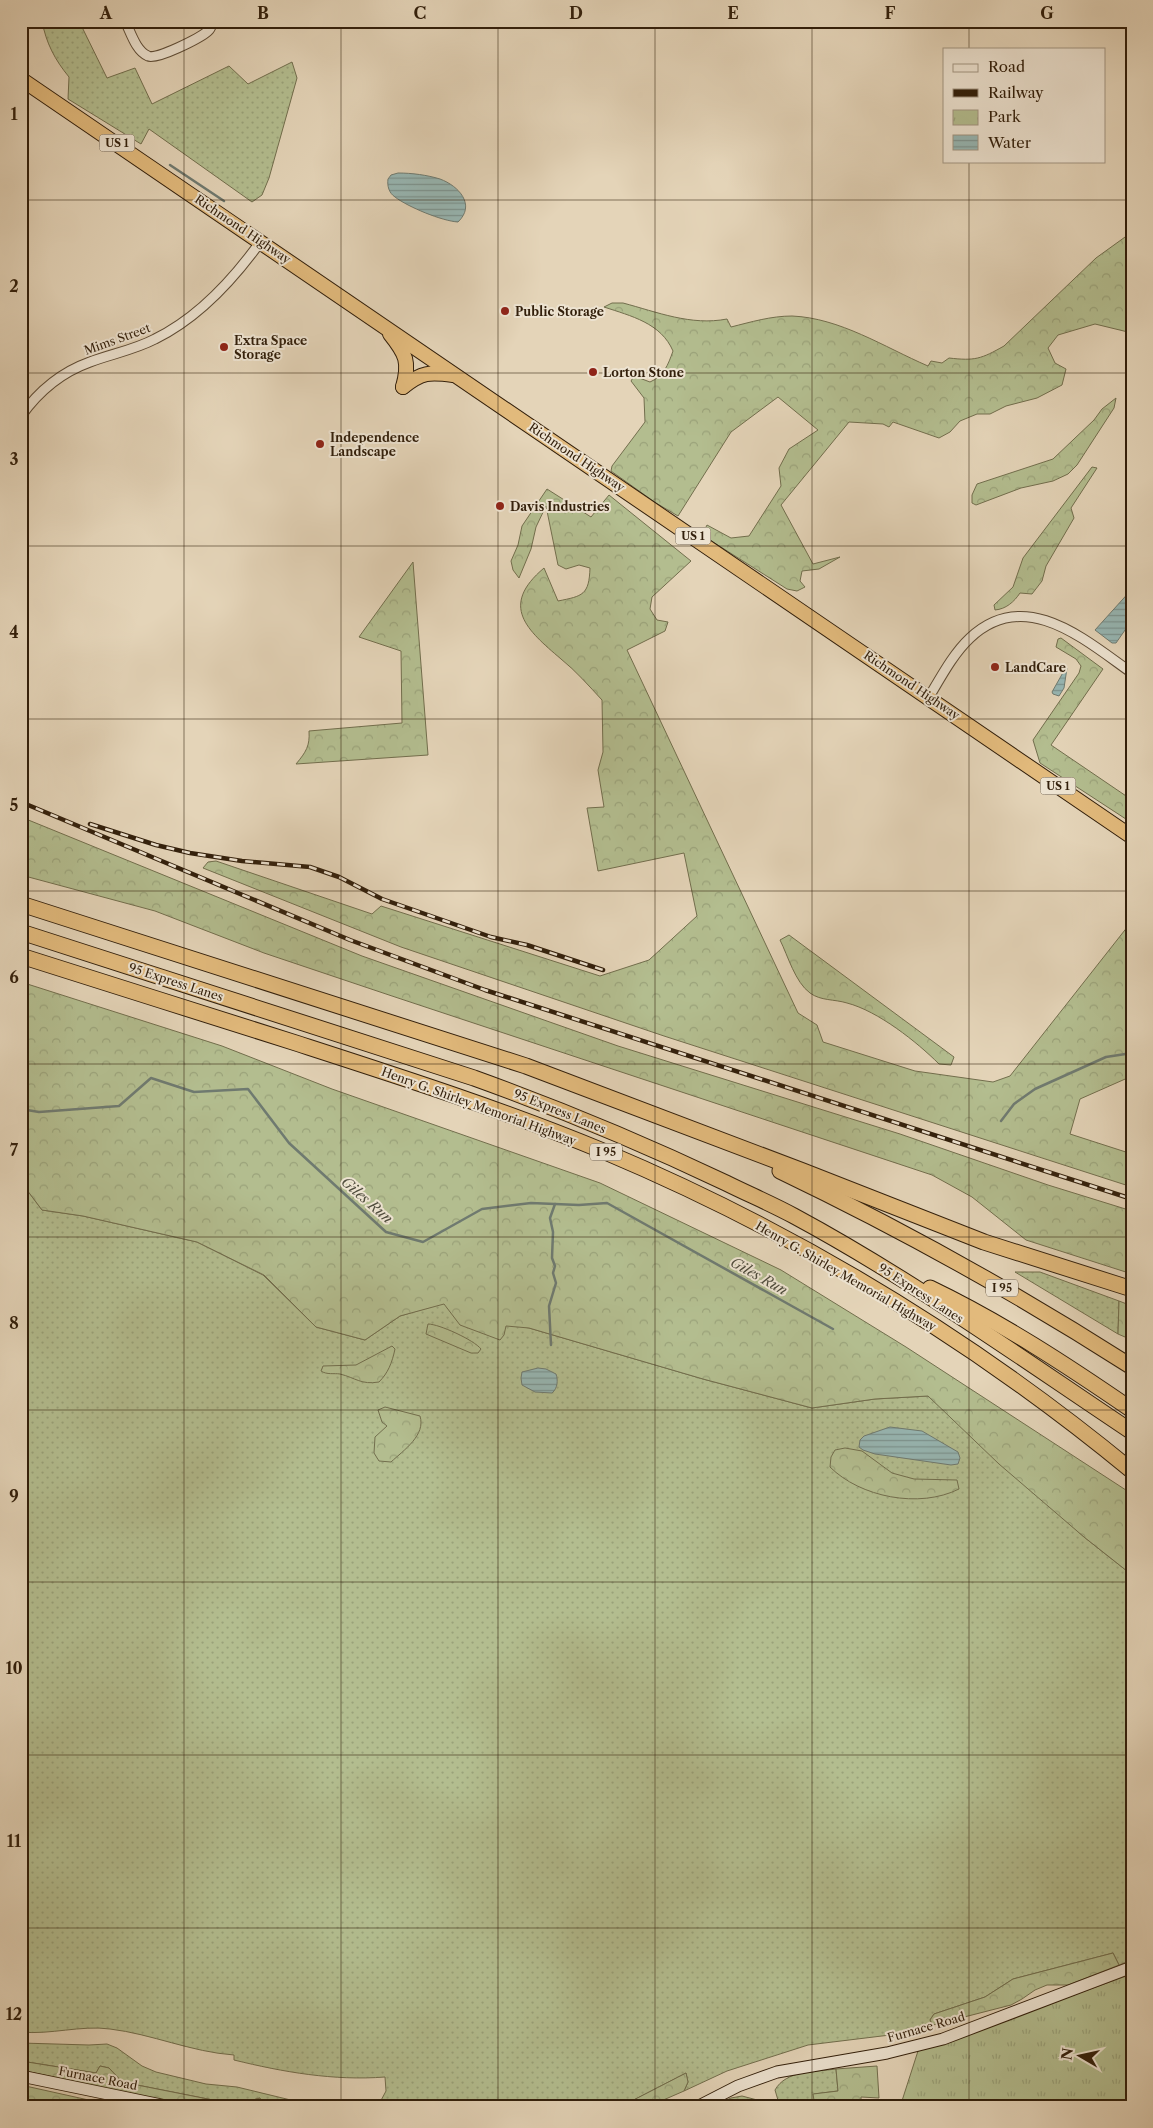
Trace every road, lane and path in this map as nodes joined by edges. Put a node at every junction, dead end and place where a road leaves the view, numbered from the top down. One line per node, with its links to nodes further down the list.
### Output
1 (125, 21): 2 (street)
2 (213, 21)
3 (21, 79): 4 (highway, Richmond Highway / US 1)
4 (261, 241): 5 (highway, Richmond Highway / US 1); 7 (street, Mims Street)
5 (380, 322): 6 (highway, Richmond Highway / US 1); 6 (highway)
6 (457, 375): 9 (highway, Richmond Highway / US 1)
7 (21, 416)
8 (1132, 673): 9 (street)
9 (928, 697): 10 (highway, Richmond Highway / US 1)
10 (1132, 837)
11 (21, 904): 14 (highway, I 95)
12 (21, 932): 15 (highway, 95 Express Lanes)
13 (21, 956): 20 (highway, Henry G. Shirley Memorial Highway / I 95)
14 (697, 1132): 16 (highway); 17 (highway, I 95)
15 (867, 1258): 18 (highway); 19 (highway, 95 Express Lanes)
16 (1132, 1289)
17 (1132, 1366)
18 (1132, 1410)
19 (1132, 1432)
20 (1132, 1471)
21 (1132, 1967): 24 (main road, Furnace Road)
22 (21, 2076): 23 (main road, Furnace Road)
23 (170, 2107)
24 (697, 2107)

